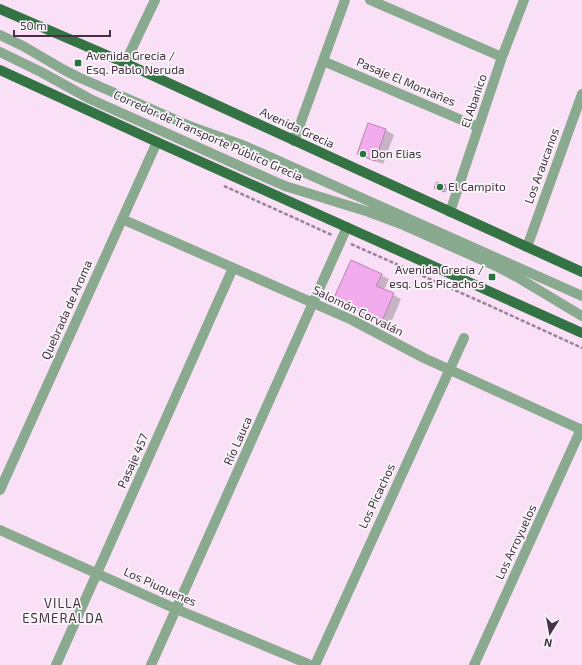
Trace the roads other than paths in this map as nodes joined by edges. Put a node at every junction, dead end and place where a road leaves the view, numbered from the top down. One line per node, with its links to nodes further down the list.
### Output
1 (155, 0): 10 (street)
2 (345, 0): 9 (street)
3 (370, 0): 8 (street)
4 (524, 0): 8 (street, El Abanico)
5 (0, 9): 10 (main road, Avenida Grecia)
6 (0, 35): 22 (street, Corredor de Transporte Público Grecia)
7 (0, 52): 24 (street, Corredor de Transporte Público Grecia)
8 (502, 57): 13 (street, El Abanico)
9 (323, 61): 13 (street, Pasaje El Montañes); 14 (street)
10 (125, 63): 14 (main road, Avenida Grecia)
11 (0, 70): 15 (main road)
12 (582, 94): 19 (street, Los Araucanos)
13 (478, 127): 16 (street, El Abanico)
14 (294, 141): 16 (main road, Avenida Grecia)
15 (157, 142): 17 (street, Quebrada de Aroma); 18 (main road)
16 (450, 212): 19 (main road, Avenida Grecia)
17 (122, 219): 20 (street, Salomón Corvalán); 29 (street, Quebrada de Aroma)
18 (347, 227): 23 (street, Río Lauca); 25 (main road)
19 (527, 247): 21 (main road, Avenida Grecia)
20 (233, 268): 23 (street, Salomón Corvalán); 31 (street, Pasaje 457)
21 (582, 272)
22 (582, 296)
23 (314, 304): 27 (street, Salomón Corvalán); 32 (street, Río Lauca)
24 (582, 316)
25 (582, 333)
26 (464, 338): 27 (street, Los Picachos)
27 (450, 369): 28 (street, Salomón Corvalán); 36 (street, Los Picachos)
28 (582, 430): 37 (street, Los Arroyuelos)
29 (0, 490)
30 (0, 530): 31 (street, Los Piuquenes)
31 (97, 574): 32 (street, Los Piuquenes); 33 (street, Pasaje 457)
32 (176, 609): 34 (street, Río Lauca); 35 (street, Los Piuquenes)
33 (56, 665)
34 (151, 665)
35 (311, 665)
36 (314, 665)
37 (474, 665)

